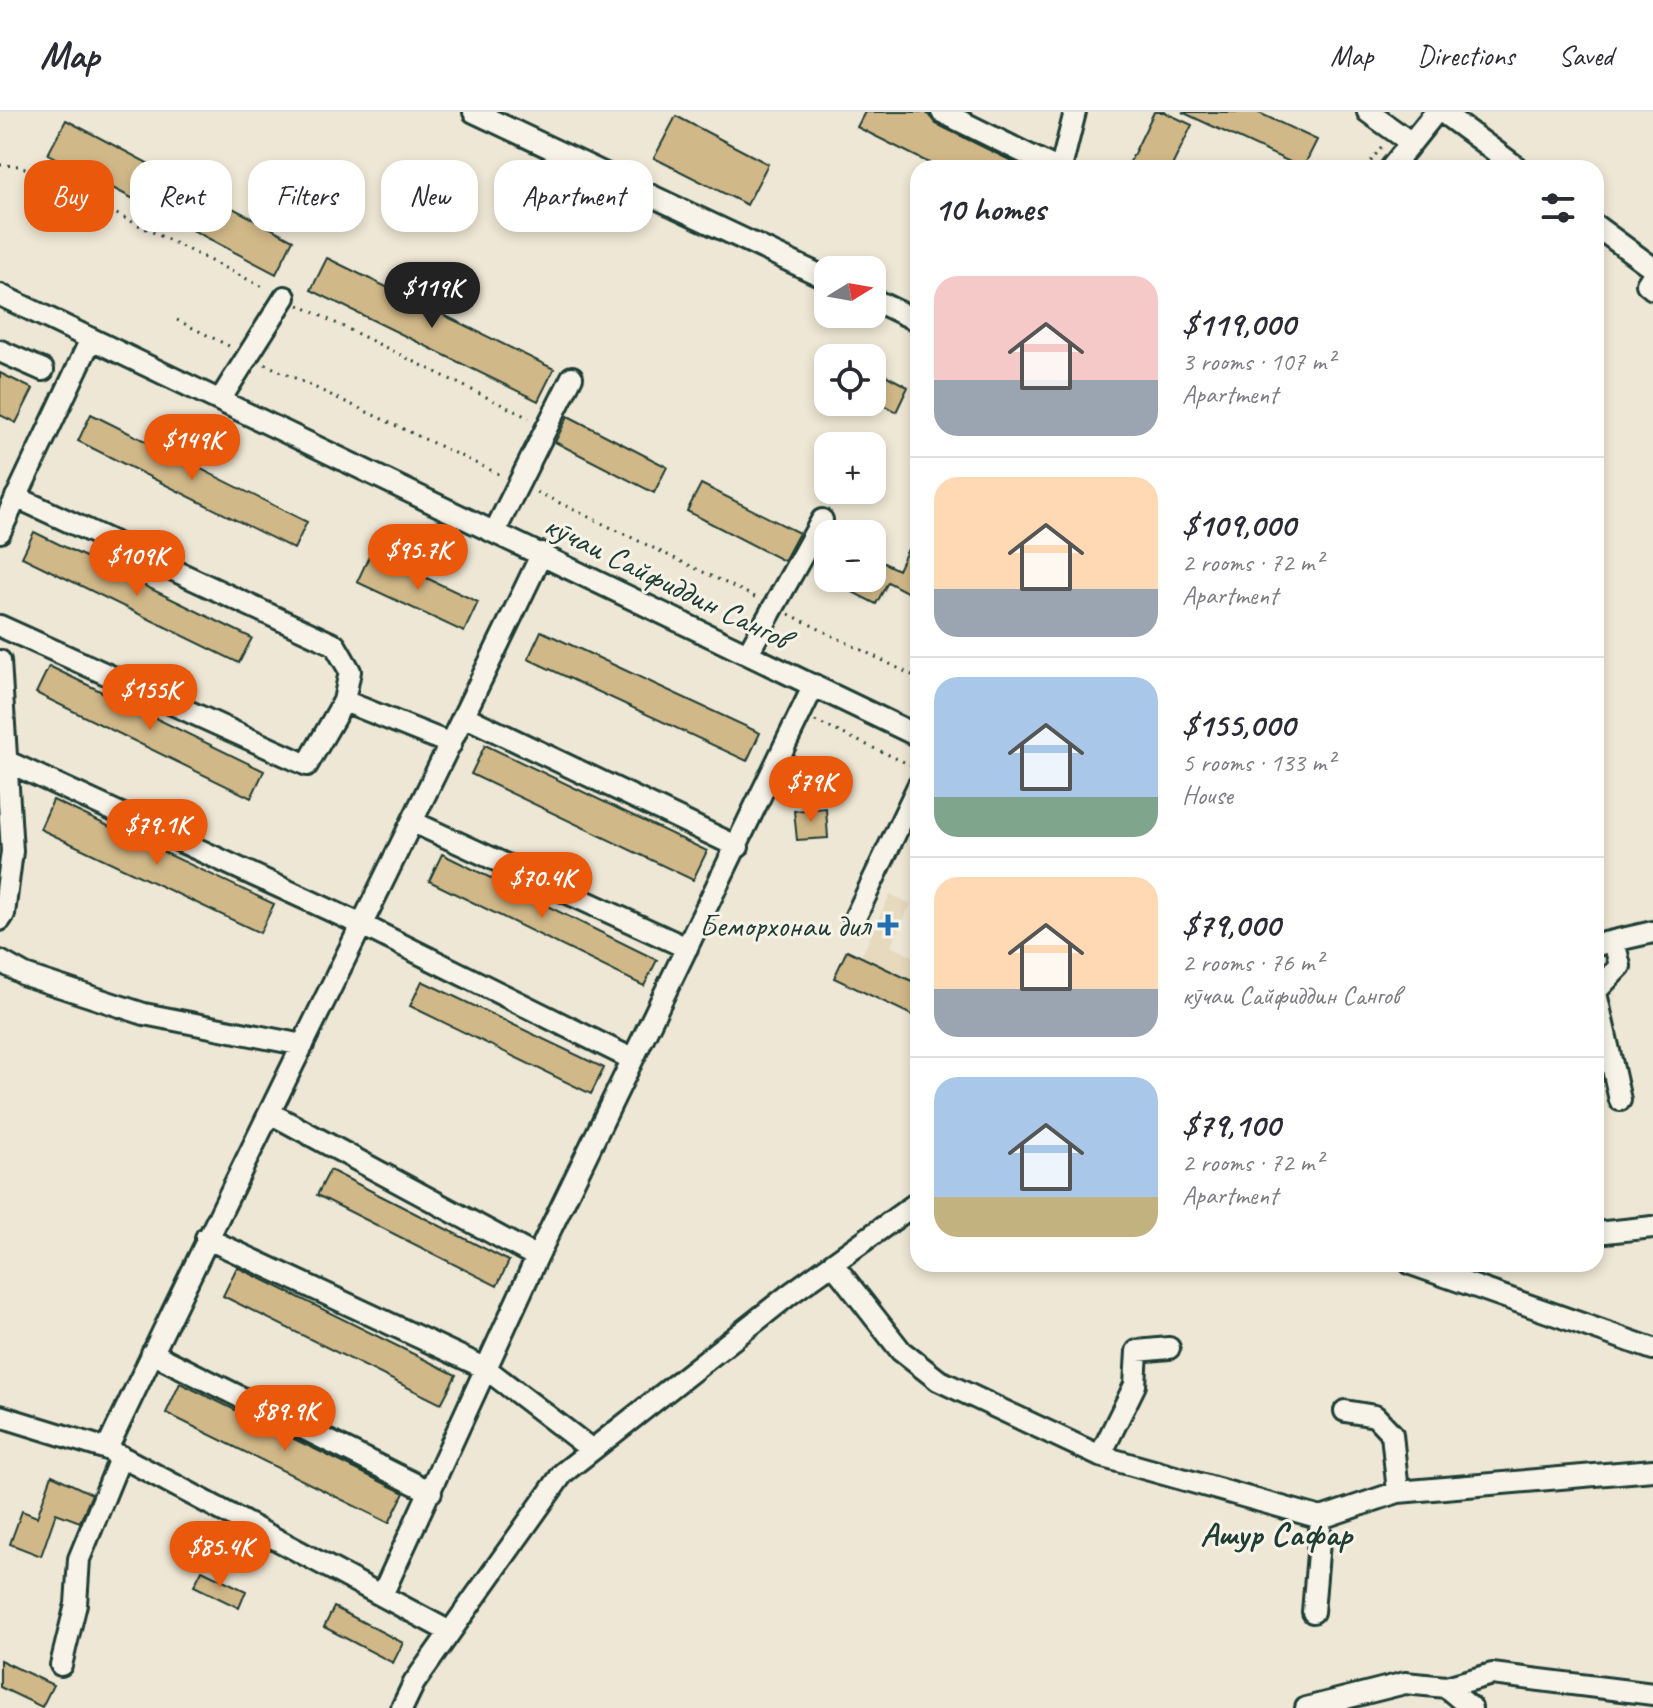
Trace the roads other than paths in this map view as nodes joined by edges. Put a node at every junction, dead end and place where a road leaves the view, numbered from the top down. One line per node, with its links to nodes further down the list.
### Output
1 (474, 112): 14 (street)
2 (942, 112): 8 (street)
3 (1075, 112): 9 (street)
4 (1368, 112): 7 (street)
5 (1436, 112): 7 (street)
6 (1442, 112): 11 (street)
7 (1410, 142): 10 (street)
8 (1039, 160)
9 (1063, 160)
10 (1397, 160)
11 (1507, 160)
12 (1604, 232): 13 (street)
13 (1653, 268)
14 (814, 272)
15 (1653, 275): 16 (street)
16 (1653, 289)
17 (0, 295): 21 (street, кӯчаи Сайфиддин Сангов)
18 (285, 297): 25 (street)
19 (886, 306): 20 (street)
20 (910, 317)
21 (91, 339): 25 (street, кӯчаи Сайфиддин Сангов); 26 (street)
22 (0, 351): 23 (street)
23 (43, 370)
24 (572, 377): 27 (street)
25 (220, 400): 27 (street, кӯчаи Сайфиддин Сангов)
26 (16, 497): 28 (street); 35 (street)
27 (495, 531): 30 (street, кӯчаи Сайфиддин Сангов)
28 (0, 532)
29 (814, 535): 32 (street)
30 (542, 553): 32 (street, кӯчаи Сайфиддин Сангов); 36 (street)
31 (0, 626): 35 (street)
32 (748, 653): 34 (street, кӯчаи Сайфиддин Сангов)
33 (0, 661): 39 (street)
34 (814, 685): 37 (street, кӯчаи Сайфиддин Сангов); 42 (street)
35 (344, 701): 38 (street)
36 (464, 716): 38 (street); 42 (street)
37 (910, 732)
38 (451, 744): 41 (street)
39 (6, 761): 43 (street); 45 (street)
40 (910, 803): 44 (street)
41 (413, 822): 45 (street); 48 (street)
42 (738, 847): 48 (street)
43 (0, 920)
44 (854, 920)
45 (362, 925): 52 (street); 53 (street)
46 (1653, 932): 47 (street)
47 (1605, 943): 50 (street)
48 (687, 948): 53 (street)
49 (0, 961): 52 (street)
50 (1604, 983)
51 (1604, 1028): 54 (street)
52 (303, 1045): 55 (street)
53 (632, 1059): 60 (street)
54 (1620, 1100)
55 (270, 1113): 59 (street); 60 (street)
56 (910, 1208): 61 (street)
57 (1653, 1227): 58 (street)
58 (1604, 1232)
59 (206, 1238): 65 (street); 66 (street)
60 (537, 1257): 66 (street)
61 (833, 1264): 69 (street); 71 (street)
62 (1434, 1272): 64 (street)
63 (1169, 1348): 71 (street)
64 (1653, 1349)
65 (152, 1353): 70 (street); 73 (street)
66 (485, 1368): 69 (street); 73 (street)
67 (1345, 1411): 74 (street)
68 (0, 1416): 70 (street)
69 (592, 1450): 78 (street)
70 (114, 1452): 76 (street); 79 (street)
71 (1100, 1456): 75 (street)
72 (1653, 1470): 74 (street)
73 (431, 1492): 76 (street)
74 (1398, 1492): 75 (street)
75 (1321, 1518): 77 (street)
76 (382, 1595): 78 (street)
77 (1313, 1612)
78 (450, 1632): 82 (street)
79 (61, 1665)
80 (1446, 1687): 81 (street); 83 (street); 84 (street)
81 (1653, 1694)
82 (402, 1708)
83 (1306, 1708)
84 (1471, 1708)

